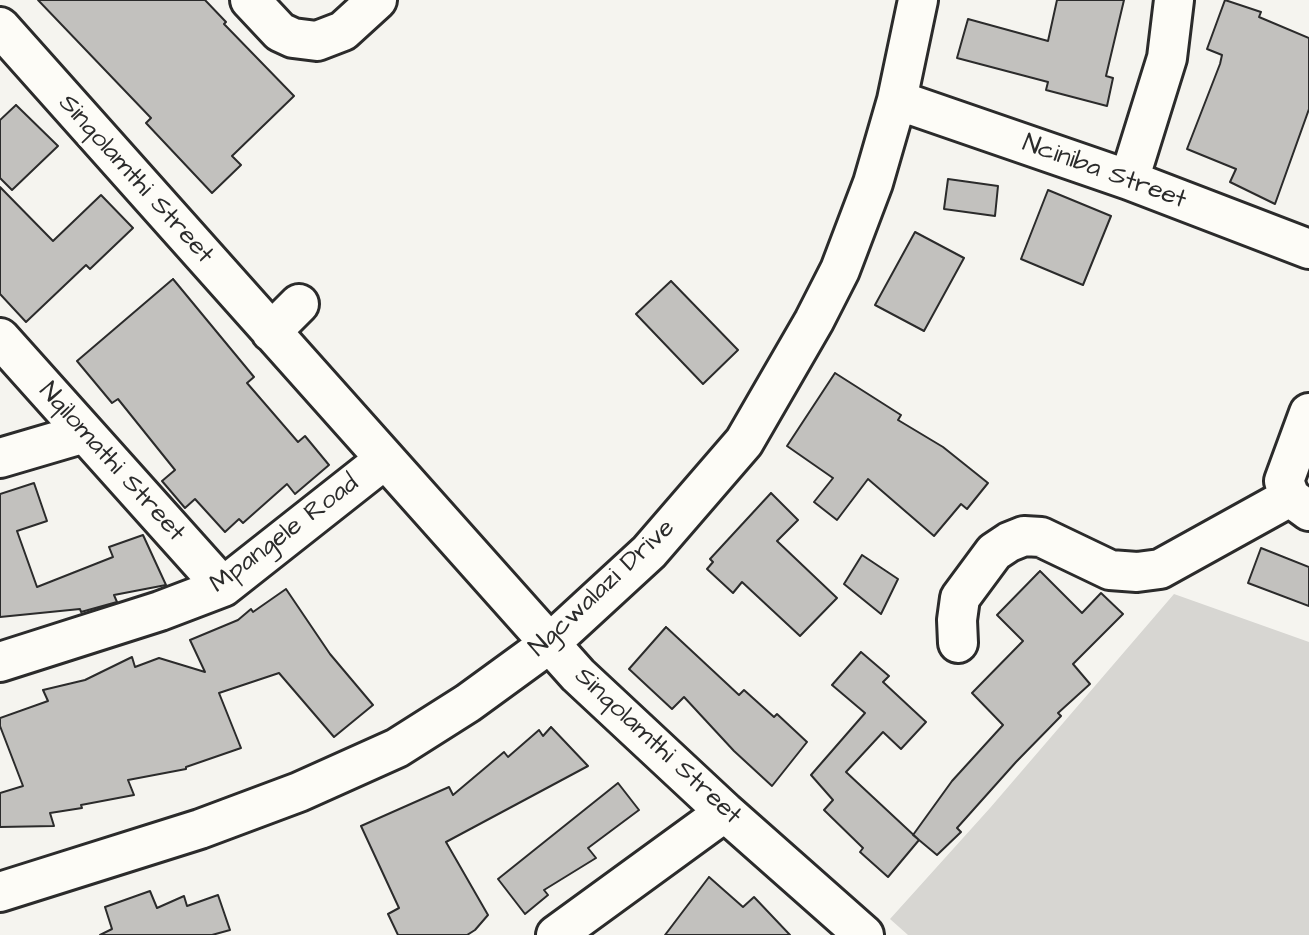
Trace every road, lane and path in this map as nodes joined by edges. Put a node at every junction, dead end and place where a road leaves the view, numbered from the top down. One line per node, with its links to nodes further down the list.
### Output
1 (250, 0): 2 (street)
2 (377, 0)
3 (918, 0): 6 (street, Ngcwalazi Drive)
4 (1174, 0): 7 (street)
5 (0, 27): 10 (street, Sinqolamthi Street)
6 (897, 100): 7 (street, Nciniba Street); 19 (street, Ngcwalazi Drive)
7 (1129, 180): 8 (street, Nciniba Street)
8 (1309, 249)
9 (299, 304): 10 (street)
10 (271, 332): 15 (street, Sinqolamthi Street)
11 (0, 338): 13 (street, Nqilomathi Street)
12 (1309, 413): 16 (street)
13 (85, 433): 14 (street); 17 (street, Nqilomathi Street)
14 (0, 458)
15 (384, 460): 17 (street, Mpangele Road); 19 (street, Sinqolamthi Street)
16 (1299, 504): 18 (street)
17 (223, 587): 20 (street, Mpangele Road)
18 (958, 643)
19 (549, 644): 21 (street, Sinqolamthi Street); 22 (street, Ngcwalazi Drive)
20 (0, 662)
21 (725, 812): 23 (street); 24 (street, Sinqolamthi Street)
22 (0, 892)
23 (556, 935)
24 (864, 935)

